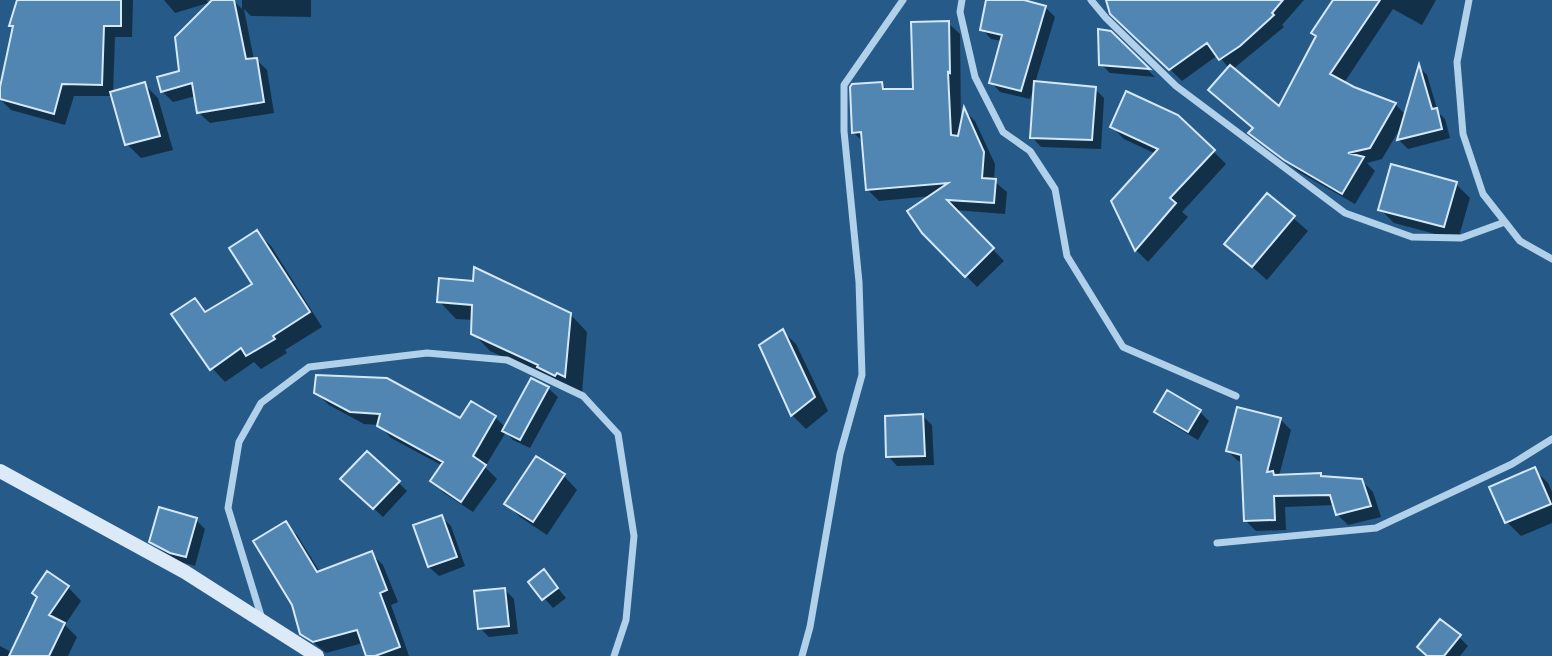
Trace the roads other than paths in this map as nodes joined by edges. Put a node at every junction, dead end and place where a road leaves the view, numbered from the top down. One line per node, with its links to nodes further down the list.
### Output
1 (903, 0): 14 (street)
2 (962, 0): 7 (street)
3 (1091, 0): 5 (street)
4 (1469, 0): 5 (street)
5 (1505, 222): 6 (street)
6 (1552, 258)
7 (1236, 396)
8 (1552, 439): 10 (street)
9 (0, 471): 11 (street)
10 (1217, 543)
11 (262, 620): 12 (street); 13 (street)
12 (317, 656)
13 (614, 656)
14 (803, 656)

